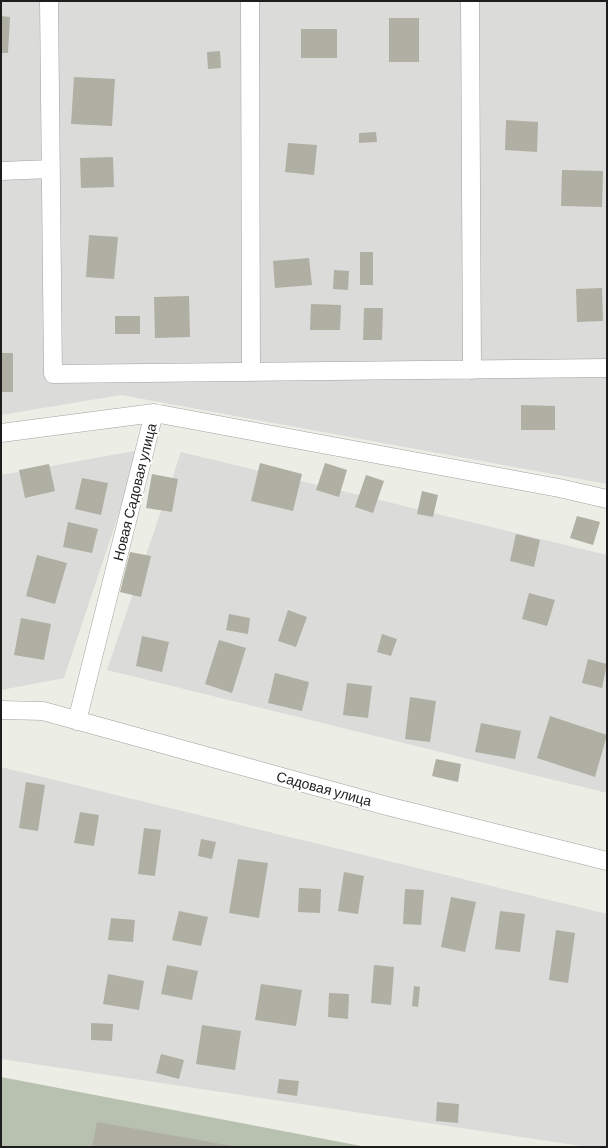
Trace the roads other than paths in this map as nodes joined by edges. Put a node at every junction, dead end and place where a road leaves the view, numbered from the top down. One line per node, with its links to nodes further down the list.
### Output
1 (49, 1): 4 (street)
2 (250, 1): 8 (street)
3 (470, 1): 7 (street)
4 (51, 169): 5 (street); 8 (street)
5 (1, 171)
6 (607, 368): 7 (street)
7 (472, 370): 8 (street)
8 (251, 372)
9 (154, 413): 10 (street, Новая Садовая улица); 11 (street); 13 (street, Новая Садовая улица)
10 (1, 433)
11 (607, 499)
12 (1, 710): 13 (street, Садовая улица)
13 (77, 721): 14 (street, Садовая улица)
14 (607, 861)

